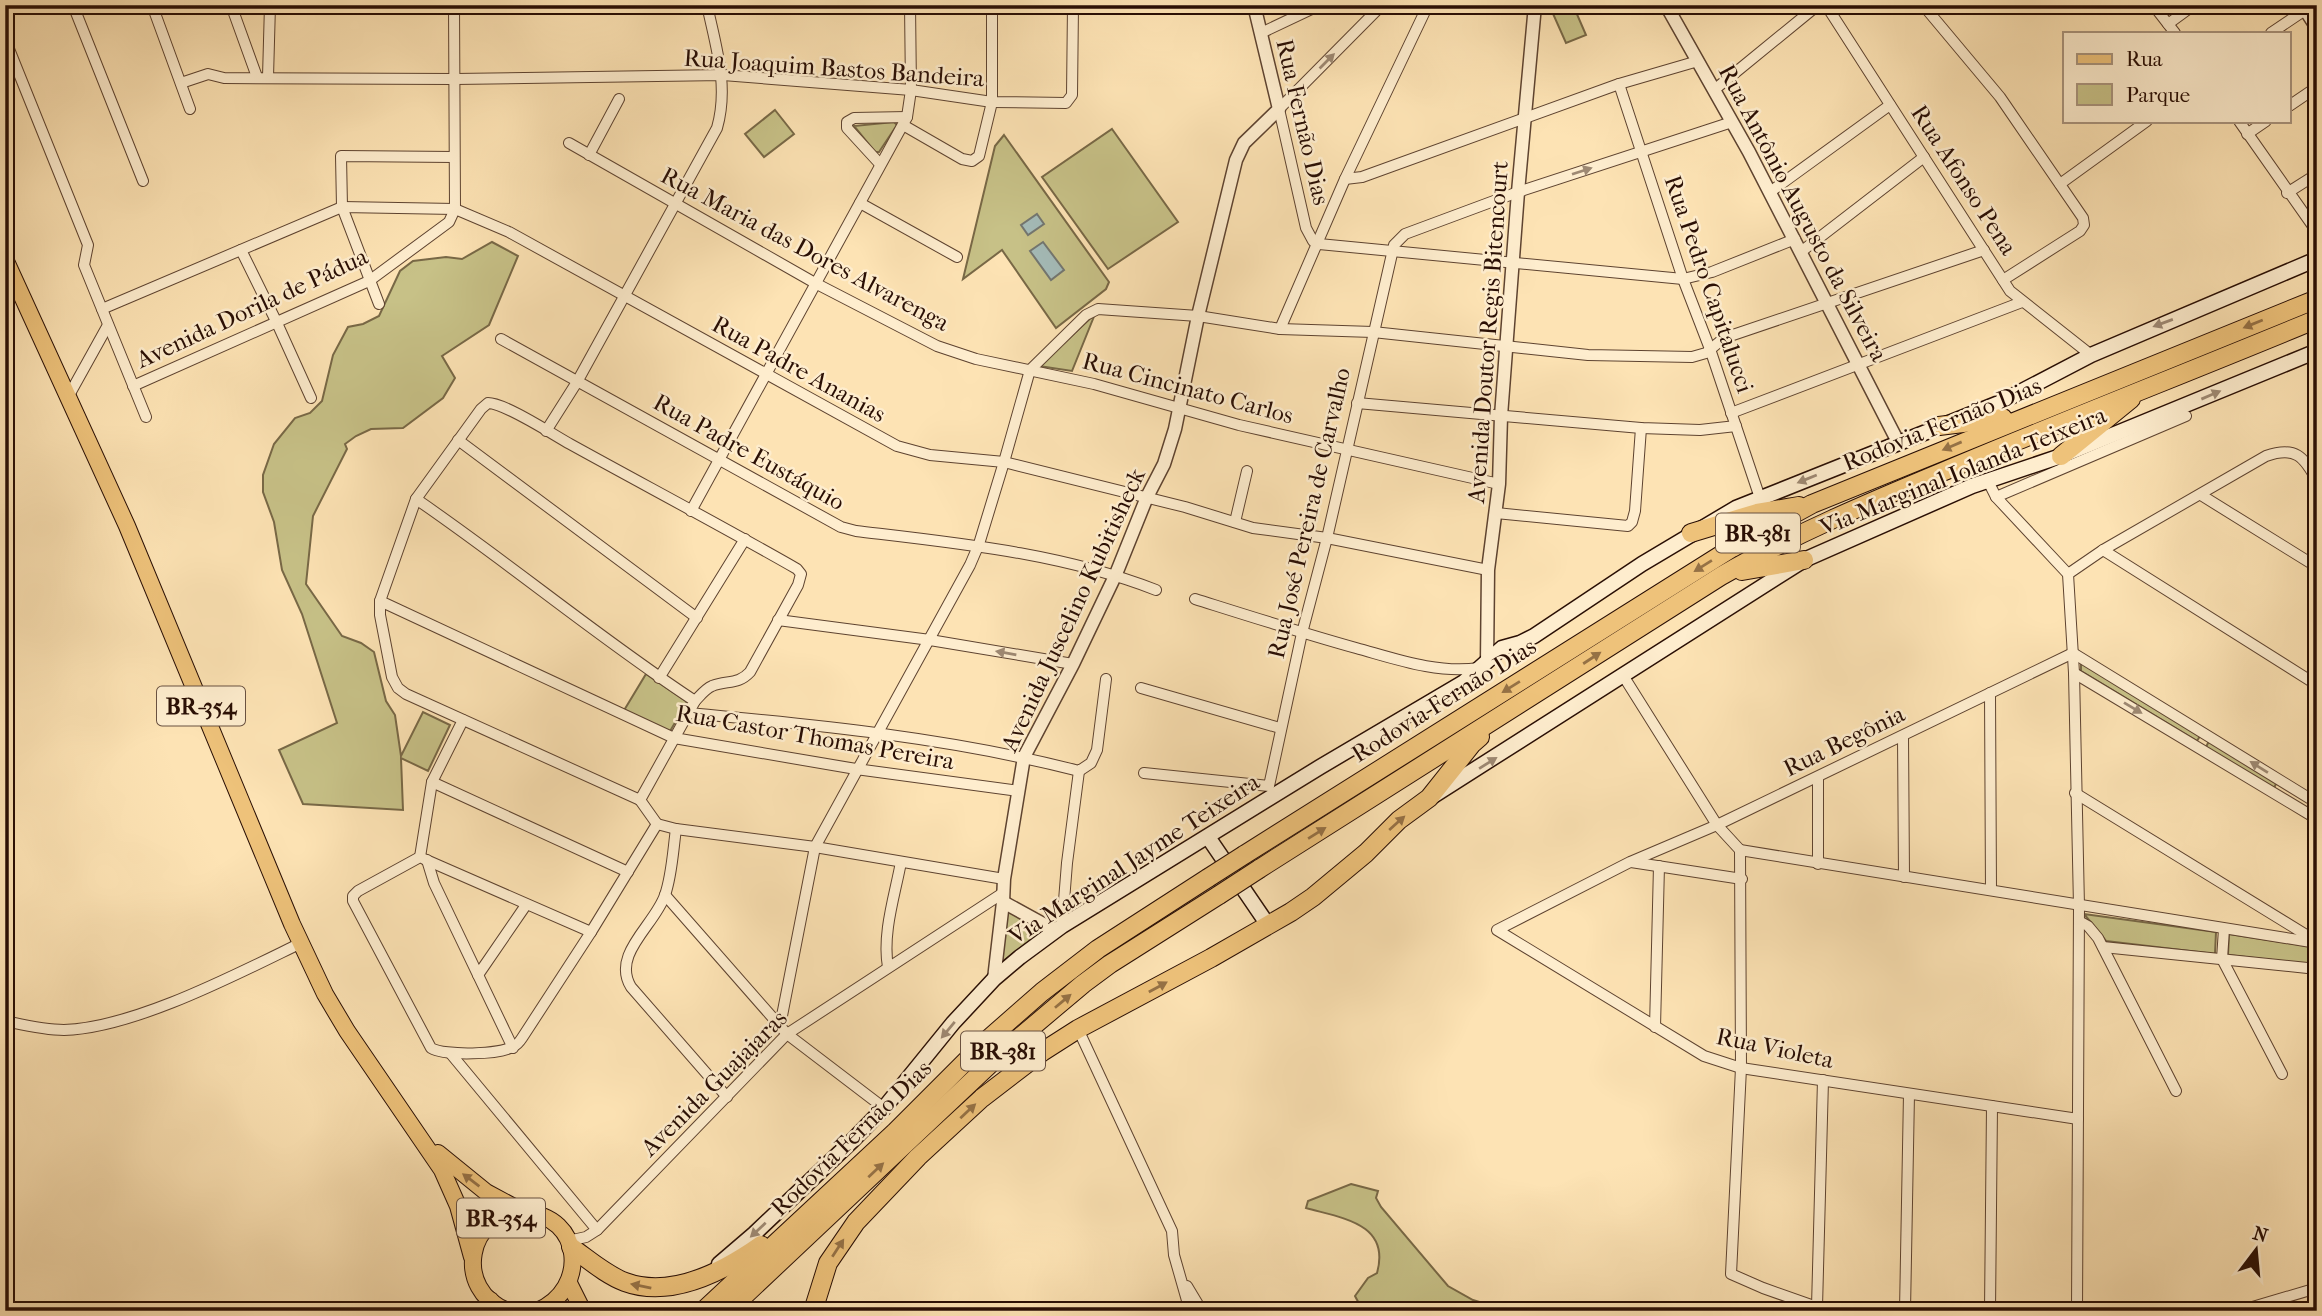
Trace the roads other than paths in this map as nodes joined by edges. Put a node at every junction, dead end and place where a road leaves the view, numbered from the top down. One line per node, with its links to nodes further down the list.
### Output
1 (73, 5): 58 (street)
2 (152, 5): 32 (street)
3 (231, 5): 30 (street)
4 (270, 5): 30 (street)
5 (454, 5): 31 (street)
6 (707, 5): 29 (street)
7 (910, 5): 35 (street)
8 (992, 5): 38 (street)
9 (1073, 5): 38 (street, Rua Joaquim Bastos Bandeira)
10 (1254, 5): 26 (street, Rua Fernão Dias)
11 (1320, 5): 26 (street)
12 (1382, 5): 42 (street, one-way to 12)
13 (1427, 5): 57 (street)
14 (1535, 5): 43 (street, Avenida Doutor Regis Bitencourt)
15 (1666, 5): 28 (street, Rua Antônio Augusto da Silveira)
16 (1818, 5): 36 (street)
17 (1826, 5): 39 (street, Rua Afonso Pena)
18 (1923, 5): 59 (street)
19 (2194, 5): 22 (street)
20 (2154, 6): 22 (street)
21 (2303, 8): 23 (street); 25 (street)
22 (2168, 24): 24 (street)
23 (2317, 28)
24 (2174, 32)
25 (2272, 32)
26 (1261, 33): 42 (street, Rua Fernão Dias)
27 (5, 39): 87 (street)
28 (1698, 61): 33 (street); 36 (street, Rua Antônio Augusto da Silveira)
29 (723, 75): 31 (street, Rua Joaquim Bastos Bandeira); 35 (street, Rua Joaquim Bastos Bandeira); 63 (street)
30 (263, 77): 31 (street, Rua Joaquim Bastos Bandeira); 32 (street, Rua Joaquim Bastos Bandeira)
31 (455, 79): 53 (street)
32 (181, 83): 41 (street)
33 (1619, 84): 43 (street); 51 (street, Rua Pedro Capitalucci)
34 (2317, 87): 40 (street)
35 (911, 90): 38 (street, Rua Joaquim Bastos Bandeira); 44 (street)
36 (1714, 90): 45 (street, Rua Antônio Augusto da Silveira)
37 (620, 99): 52 (street)
38 (992, 102): 44 (street)
39 (1890, 105): 54 (street, Rua Afonso Pena); 61 (street)
40 (2290, 105)
41 (190, 109)
42 (1279, 109): 68 (street, Rua Fernão Dias); 89 (street, Avenida Juscelino Kubitisheck)
43 (1525, 118): 57 (street); 60 (street, Avenida Doutor Regis Bitencourt)
44 (905, 121): 55 (street); 55 (street)
45 (1732, 122): 51 (street); 61 (street, Rua Antônio Augusto da Silveira)
46 (2146, 122): 59 (street)
47 (2240, 122): 49 (street)
48 (2265, 122): 49 (street)
49 (2247, 134): 62 (street)
50 (569, 143): 52 (street, Rua Maria das Dores Alvarenga)
51 (1642, 151): 60 (street, one-way to 51); 77 (street, Rua Pedro Capitalucci)
52 (589, 155): 63 (street, Rua Maria das Dores Alvarenga)
53 (454, 157): 65 (street); 66 (street)
54 (1924, 157): 69 (street); 72 (street, Rua Afonso Pena)
55 (880, 164): 64 (street)
56 (2317, 174): 62 (street)
57 (1345, 179): 68 (street)
58 (143, 181)
59 (2060, 184): 78 (street)
60 (1518, 192): 71 (street); 76 (street, Avenida Doutor Regis Bitencourt)
61 (1770, 192): 69 (street, Rua Antônio Augusto da Silveira)
62 (2287, 193): 67 (street)
63 (675, 203): 80 (street, Rua Maria das Dores Alvarenga); 82 (street)
64 (860, 203): 73 (street); 80 (street)
65 (342, 207): 66 (street); 70 (street); 79 (street)
66 (455, 209): 79 (street, Avenida Dorila de Pádua); 82 (street, Rua Padre Ananias)
67 (2317, 232)
68 (1319, 244): 71 (street); 93 (street)
69 (1798, 245): 77 (street); 86 (street, Rua Antônio Augusto da Silveira)
70 (240, 250): 87 (street); 91 (street)
71 (1393, 250): 76 (street); 94 (street, Rua José Pereira de Carvalho)
72 (1984, 250): 78 (street, Rua Afonso Pena); 86 (street)
73 (957, 257)
74 (5, 259): 106 (main road, BR-354)
75 (2317, 259): 99 (main road, Via Marginal Jayme Teixeira, one-way to 99)
76 (1513, 264): 77 (street); 96 (street, Avenida Doutor Regis Bitencourt)
77 (1683, 279): 97 (street, Rua Pedro Capitalucci)
78 (2003, 280): 84 (street, Rua Afonso Pena)
79 (369, 281): 85 (street); 91 (street, Avenida Dorila de Pádua)
80 (815, 283): 101 (street, Rua Maria das Dores Alvarenga); 102 (street)
81 (2317, 287): 88 (highway)
82 (624, 296): 102 (street, Rua Padre Ananias); 103 (street)
83 (2317, 299): 88 (highway, Rodovia Fernão Dias / BR-381)
84 (2022, 302): 99 (street, Rua Afonso Pena); 100 (street)
85 (379, 304)
86 (1826, 305): 97 (street); 100 (street, Rua Antônio Augusto da Silveira)
87 (102, 309): 92 (street)
88 (2280, 313): 111 (highway, Rodovia Fernão Dias / BR-381, one-way to 111)
89 (1198, 316): 93 (street); 101 (street); 109 (street, Avenida Juscelino Kubitisheck)
90 (2317, 319): 105 (highway, Rodovia Fernão Dias / BR-381)
91 (277, 323): 104 (street, Avenida Dorila de Pádua); 107 (street)
92 (108, 325): 104 (street); 106 (street)
93 (1280, 329): 94 (street)
94 (1373, 332): 96 (street); 108 (street, Rua José Pereira de Carvalho)
95 (501, 339): 103 (street, Rua Padre Eustáquio)
96 (1506, 346): 97 (street); 112 (street, Avenida Doutor Regis Bitencourt)
97 (1710, 349): 110 (street, Rua Pedro Capitalucci)
98 (2317, 351): 122 (main road, Via Marginal Iolanda Teixeira, one-way to 98)
99 (2091, 355): 116 (main road, Via Marginal Jayme Teixeira)
100 (1860, 365): 110 (street); 120 (street, Rua Antônio Augusto da Silveira)
101 (1030, 370): 109 (street, Rua Cincinato Carlos); 124 (street)
102 (766, 374): 123 (street); 124 (street, Rua Padre Ananias)
103 (577, 382): 118 (street); 123 (street, Rua Padre Eustáquio)
104 (133, 386): 114 (street)
105 (2147, 386): 122 (highway); 148 (highway, Rodovia Fernão Dias / BR-381)
106 (67, 398): 215 (main road, BR-354)
107 (311, 398)
108 (1357, 402): 112 (street); 121 (street, Rua José Pereira de Carvalho)
109 (1180, 406): 121 (street, Rua Cincinato Carlos); 130 (street, Avenida Juscelino Kubitisheck)
110 (1731, 413): 115 (street, Rua Pedro Capitalucci)
111 (2027, 415): 116 (highway); 134 (highway, Rodovia Fernão Dias / BR-381, one-way to 134)
112 (1501, 416): 117 (street); 128 (street, Avenida Doutor Regis Bitencourt)
113 (2186, 416): 131 (street)
114 (146, 417)
115 (1736, 426): 117 (street); 132 (street, Rua Pedro Capitalucci)
116 (1939, 426): 120 (main road, Via Marginal Jayme Teixeira)
117 (1641, 428): 136 (street)
118 (546, 431): 119 (street); 135 (street)
119 (458, 440): 133 (street); 152 (street)
120 (1898, 442): 132 (main road, Via Marginal Jayme Teixeira, one-way to 132)
121 (1346, 450): 128 (street, Rua Cincinato Carlos); 139 (street, Rua José Pereira de Carvalho)
122 (2061, 456): 126 (main road, Via Marginal Iolanda Teixeira)
123 (719, 461): 135 (street); 141 (street, Rua Padre Eustáquio)
124 (1004, 462): 130 (street, Rua Padre Ananias); 141 (street)
125 (1247, 471): 137 (street)
126 (1988, 481): 131 (street); 143 (main road, Via Marginal Iolanda Teixeira)
127 (2317, 481): 129 (street)
128 (1499, 484): 136 (street, Avenida Doutor Regis Bitencourt)
129 (2201, 495): 142 (street); 144 (street)
130 (1147, 497): 137 (street, Rua Padre Ananias); 147 (street, Avenida Juscelino Kubitisheck)
131 (1996, 497): 146 (street)
132 (1760, 498): 138 (main road, Via Marginal Jayme Teixeira)
133 (415, 499): 151 (street); 161 (street)
134 (1812, 504): 138 (highway); 241 (highway, Rodovia Fernão Dias / BR-381, one-way to 241, bridge)
135 (691, 511): 140 (street)
136 (1496, 513): 145 (street, Avenida Doutor Regis Bitencourt)
137 (1235, 522): 139 (street, Rua Padre Ananias)
138 (1691, 533): 158 (main road, Via Marginal Jayme Teixeira)
139 (1327, 538): 145 (street, Rua Padre Ananias); 154 (street, Rua José Pereira de Carvalho)
140 (745, 539): 152 (street); 153 (street)
141 (979, 544): 147 (street, Rua Padre Eustáquio); 155 (street)
142 (2103, 550): 146 (street); 163 (street)
143 (1804, 560): 148 (highway); 160 (main road, Via Marginal Iolanda Teixeira)
144 (2317, 567)
145 (1488, 570): 158 (street, Avenida Doutor Regis Bitencourt)
146 (2068, 574): 156 (street)
147 (1116, 575): 149 (street, Rua Padre Eustáquio); 157 (street, Avenida Juscelino Kubitisheck)
148 (1721, 576): 167 (highway, Rodovia Fernão Dias / BR-381, one-way to 148)
149 (1156, 590)
150 (1195, 598): 154 (street)
151 (380, 601): 169 (street); 174 (street, Rua Castor Thomas Pereira)
152 (697, 618): 161 (street)
153 (778, 620): 155 (street); 166 (street)
154 (1302, 633): 158 (street); 170 (street, Rua José Pereira de Carvalho)
155 (930, 640): 157 (street, one-way to 155); 171 (street)
156 (2073, 653): 159 (street); 165 (street, Rua Begônia); 172 (street)
157 (1073, 664): 176 (street, Avenida Juscelino Kubitisheck)
158 (1481, 668): 193 (main road, Via Marginal Jayme Teixeira)
159 (2074, 673): 175 (street, one-way to 175); 184 (street)
160 (1624, 677): 186 (main road, Via Marginal Iolanda Teixeira, one-way to 160); 191 (street)
161 (659, 678): 166 (street)
162 (1106, 679): 178 (street)
163 (2317, 685)
164 (1141, 688): 170 (street)
165 (1990, 693): 173 (street, Rua Begônia); 204 (street)
166 (695, 701): 168 (street)
167 (1509, 712): 186 (highway); 241 (highway, Rodovia Fernão Dias / BR-381, one-way to 167, bridge)
168 (688, 713): 171 (street); 174 (street)
169 (463, 720): 181 (street); 187 (street)
170 (1280, 728): 179 (street, Rua José Pereira de Carvalho)
171 (876, 733): 176 (street); 177 (street)
172 (2207, 735): 175 (street); 182 (street, one-way to 172)
173 (1903, 736): 180 (street, Rua Begônia); 202 (street)
174 (674, 738): 177 (street, Rua Castor Thomas Pereira); 187 (street)
175 (2199, 748): 185 (street)
176 (1024, 757): 178 (street); 183 (street, Avenida Juscelino Kubitisheck)
177 (856, 769): 183 (street, Rua Castor Thomas Pereira); 194 (street)
178 (1079, 771): 211 (street)
179 (1144, 774)
180 (1818, 777): 191 (street, Rua Begônia); 199 (street)
181 (432, 782): 196 (street); 201 (street)
182 (2285, 783): 185 (street); 188 (street)
183 (1019, 791): 205 (street, Avenida Juscelino Kubitisheck)
184 (2076, 793): 208 (street); 216 (street)
185 (2278, 796): 189 (street)
186 (1429, 798): 210 (highway, one-way to 186)
187 (640, 800): 190 (street)
188 (2317, 803)
189 (2317, 819)
190 (657, 824): 192 (street); 201 (street)
191 (1717, 825): 195 (street); 198 (street, Rua Begônia)
192 (676, 829): 194 (street); 206 (street)
193 (1208, 837): 210 (main road); 211 (main road, Via Marginal Jayme Teixeira)
194 (815, 846): 197 (street); 225 (street)
195 (1740, 850): 199 (street); 203 (street)
196 (423, 859): 207 (street); 221 (street); 228 (street)
197 (901, 862): 205 (street); 219 (street)
198 (1630, 862): 200 (street); 213 (street, Rua Begônia)
199 (1818, 864): 202 (street)
200 (1659, 866): 203 (street); 224 (street)
201 (628, 872): 214 (street)
202 (1904, 877): 204 (street)
203 (1742, 879): 229 (street)
204 (1991, 890): 208 (street)
205 (1003, 891): 211 (street); 219 (street, Avenida Guajajaras); 222 (street, Avenida Juscelino Kubitisheck)
206 (665, 895): 225 (street); 234 (street)
207 (526, 905): 214 (street); 221 (street)
208 (2079, 906): 209 (street); 212 (street)
209 (2079, 921): 217 (street); 237 (street)
210 (1268, 925): 226 (highway, one-way to 210)
211 (1059, 928): 222 (main road, Via Marginal Jayme Teixeira)
212 (2224, 929): 216 (street); 218 (street)
213 (1497, 930): 224 (street, Rua Violeta)
214 (591, 932): 227 (street)
215 (301, 943): 223 (street); 238 (main road, BR-354)
216 (2317, 943)
217 (2103, 947): 218 (street); 232 (street)
218 (2222, 959): 220 (street); 230 (street)
219 (888, 967): 225 (street, Avenida Guajajaras)
220 (2317, 969)
221 (478, 975): 227 (street)
222 (994, 979): 236 (main road, Via Marginal Jayme Teixeira, one-way to 236)
223 (5, 1021)
224 (1655, 1027): 229 (street, Rua Violeta)
225 (784, 1030): 234 (street, Avenida Guajajaras); 236 (street)
226 (1078, 1030): 239 (highway, one-way to 226); 246 (street)
227 (513, 1048): 228 (street)
228 (451, 1054): 242 (street)
229 (1741, 1068): 231 (street, Rua Violeta); 250 (street)
230 (2282, 1074)
231 (1823, 1080): 233 (street, Rua Violeta); 250 (street)
232 (2176, 1091)
233 (1909, 1094): 235 (street, Rua Violeta); 259 (street)
234 (727, 1097): 242 (street, Avenida Guajajaras)
235 (1992, 1106): 237 (street, Rua Violeta); 260 (street)
236 (884, 1108): 245 (main road, Via Marginal Jayme Teixeira, one-way to 245)
237 (2077, 1119): 261 (street)
238 (423, 1139): 240 (main road, BR-354, one-way to 238); 244 (main road, BR-354)
239 (918, 1157): 241 (highway); 255 (highway, one-way to 239)
240 (525, 1213): 243 (main road, BR-354); 244 (main road, BR-354)
241 (805, 1226): 245 (highway); 251 (highway, Rodovia Fernão Dias / BR-381)
242 (597, 1230): 243 (street, Avenida Guajajaras)
243 (570, 1244): 245 (highway, one-way to 243); 247 (main road, BR-354)
244 (472, 1257): 249 (main road, BR-354)
245 (707, 1274)
246 (1181, 1276): 256 (street); 257 (street)
247 (569, 1283): 253 (main road); 254 (main road)
248 (2317, 1288): 262 (street)
249 (490, 1306): 252 (main road, BR-354)
250 (1817, 1307): 258 (street)
251 (711, 1308)
252 (508, 1311)
253 (537, 1311)
254 (583, 1311)
255 (813, 1311)
256 (1190, 1311)
257 (1202, 1311)
258 (1828, 1311)
259 (1905, 1311)
260 (1990, 1311)
261 (2077, 1311)
262 (2239, 1311)

